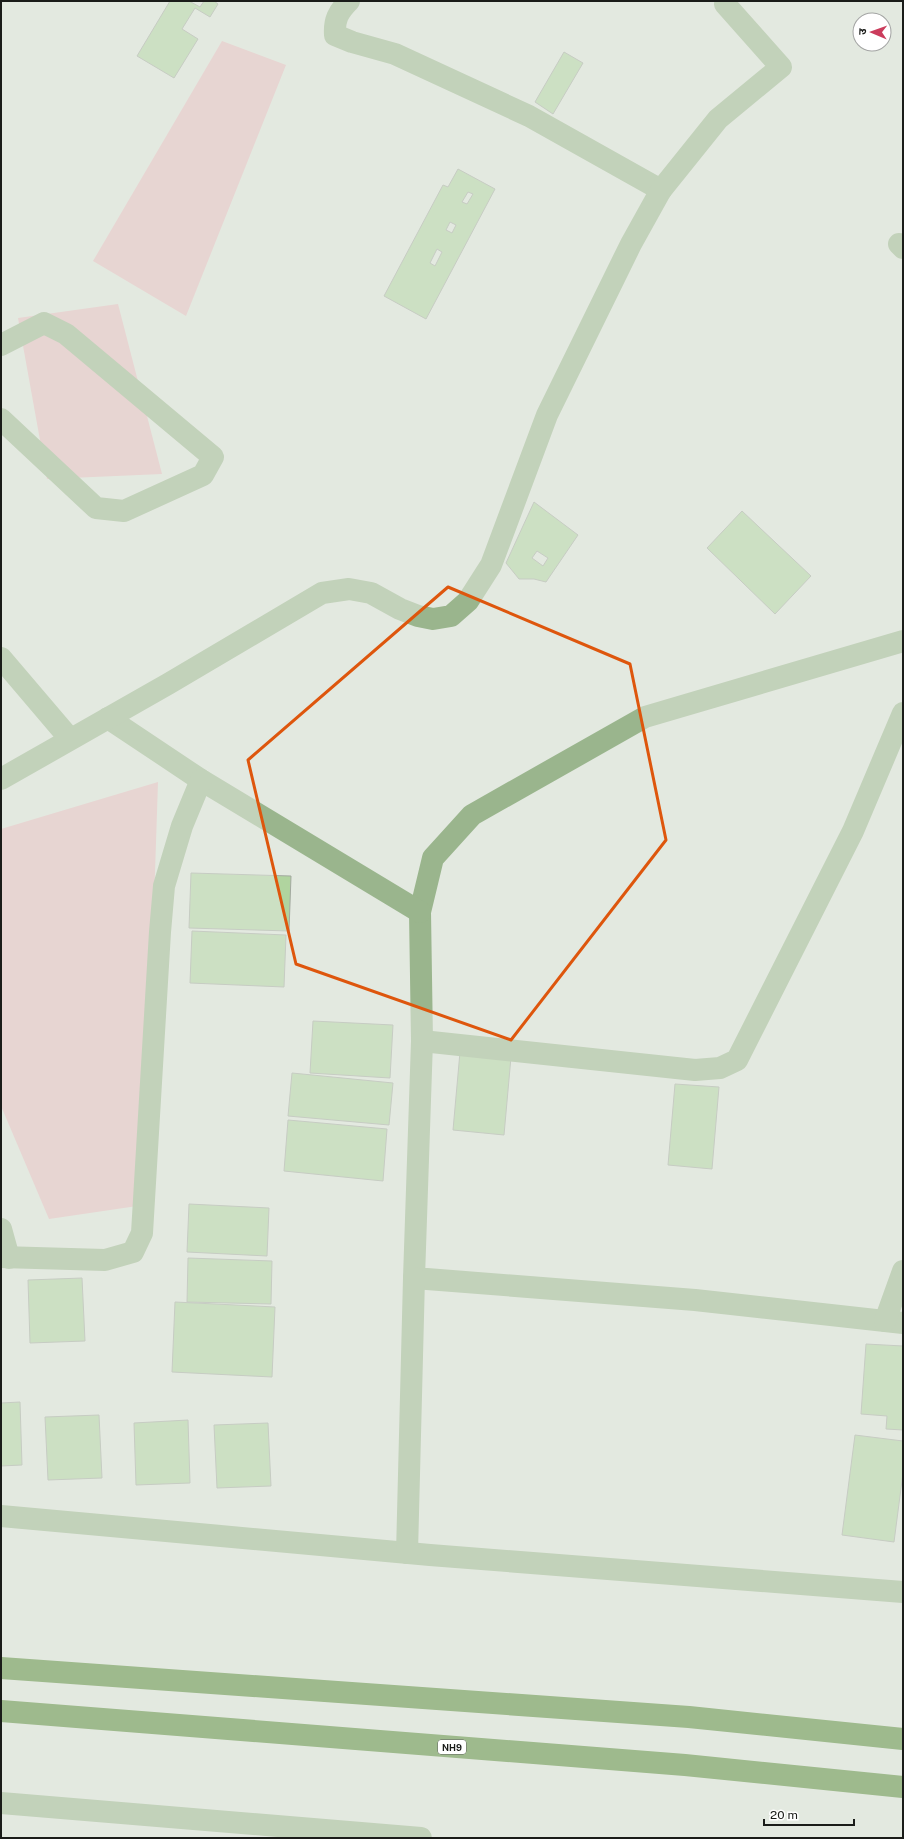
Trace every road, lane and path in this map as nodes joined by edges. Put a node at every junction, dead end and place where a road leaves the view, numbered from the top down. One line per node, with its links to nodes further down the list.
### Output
1 (349, 1): 3 (street)
2 (728, 1): 3 (street)
3 (661, 190): 9 (street)
4 (1, 345): 5 (street)
5 (1, 419)
6 (903, 641): 13 (street)
7 (1, 658): 10 (street)
8 (903, 713): 14 (street)
9 (108, 718): 10 (street); 12 (street)
10 (70, 739): 11 (street)
11 (1, 778)
12 (200, 780): 13 (street); 16 (street)
13 (420, 912): 14 (street)
14 (422, 1041): 18 (street)
15 (1, 1229): 16 (street)
16 (5, 1257)
17 (903, 1271): 19 (street)
18 (414, 1278): 19 (street); 21 (street)
19 (894, 1322)
20 (1, 1516): 21 (street)
21 (407, 1553): 22 (street)
22 (903, 1592)
23 (1, 1668): 25 (highway)
24 (1, 1711): 26 (highway, NH9)
25 (903, 1739)
26 (903, 1787)
27 (1, 1803): 28 (street)
28 (421, 1838)

